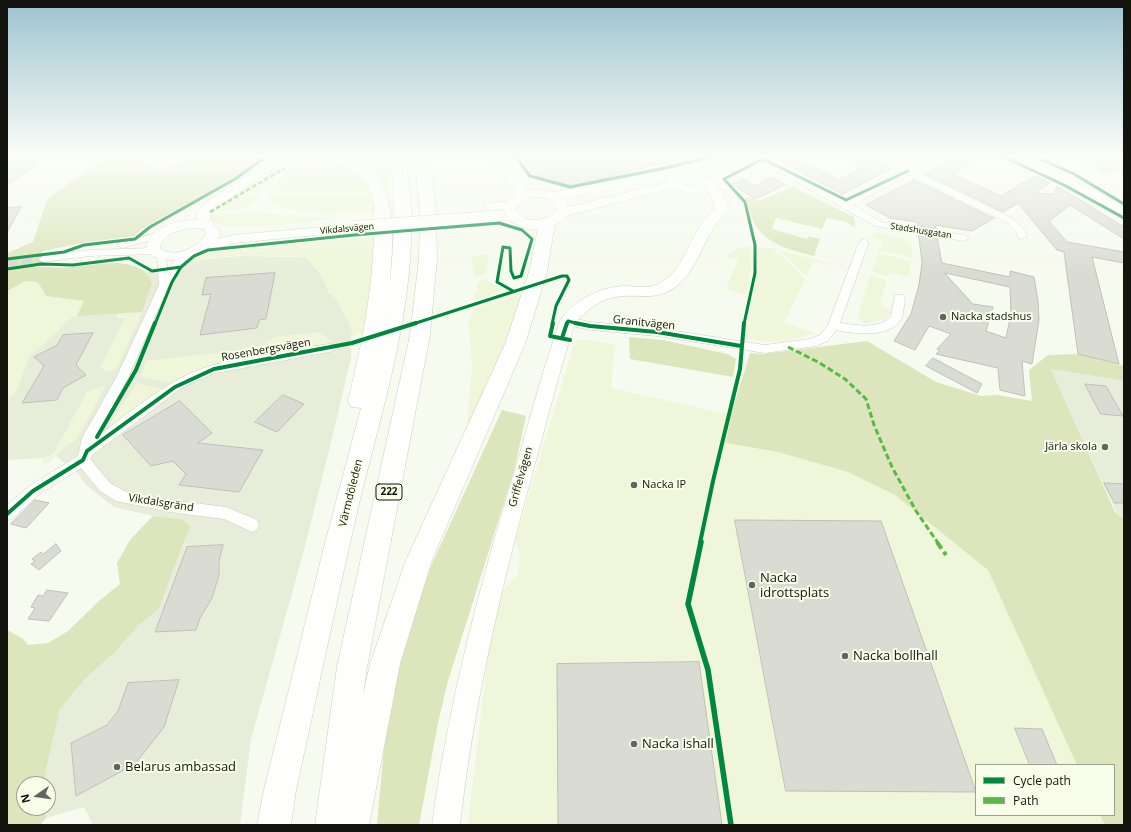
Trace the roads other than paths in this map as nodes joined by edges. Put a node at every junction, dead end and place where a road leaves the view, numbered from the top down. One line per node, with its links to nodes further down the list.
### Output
1 (218, 196): 26 (street)
2 (225, 196): 27 (street)
3 (379, 196): 44 (highway)
4 (402, 196): 44 (highway, Värmdöleden)
5 (426, 196): 46 (highway, 222)
6 (526, 196): 17 (street)
7 (533, 196): 20 (street)
8 (578, 196): 20 (street)
9 (606, 196): 20 (street)
10 (701, 196): 23 (street)
11 (719, 196): 23 (street, Griffelvägen)
12 (829, 196): 18 (street)
13 (863, 196): 18 (street)
14 (959, 196): 29 (street)
15 (1095, 196): 22 (street)
16 (1103, 196): 19 (street)
17 (511, 204): 21 (street, Vikdalsvägen); 24 (street)
18 (846, 205): 30 (street, Stadshusgatan)
19 (1124, 207)
20 (554, 211): 24 (street, Vikdalsvägen); 47 (highway)
21 (490, 213): 24 (street, Vikdalsvägen); 25 (street, Vikdalsvägen, bridge)
22 (1124, 213)
23 (713, 217): 38 (street, Griffelvägen)
24 (515, 219)
25 (354, 224): 27 (street, Vikdalsvägen); 32 (street, Vikdalsvägen)
26 (174, 227): 27 (street, Vikdalsvägen); 28 (street)
27 (211, 228): 32 (street)
28 (160, 235): 33 (street); 34 (street)
29 (1022, 236)
30 (964, 238)
31 (864, 242): 39 (street, Granitvägen)
32 (198, 250): 34 (street); 36 (street, Vikdalsvägen)
33 (89, 253): 34 (street); 35 (street)
34 (158, 253): 36 (street)
35 (43, 259)
36 (164, 285): 41 (street, Vikdalsvägen)
37 (899, 298): 39 (street)
38 (568, 321): 39 (street, Granitvägen); 48 (street, Griffelvägen)
39 (833, 326)
40 (328, 348): 41 (street, Rosenbergsvägen)
41 (85, 455): 42 (street); 43 (street, Vikdalsgränd)
42 (7, 514)
43 (252, 525)
44 (280, 790): 45 (highway, Värmdöleden)
45 (274, 825)
46 (332, 825)
47 (352, 825)
48 (446, 825)

